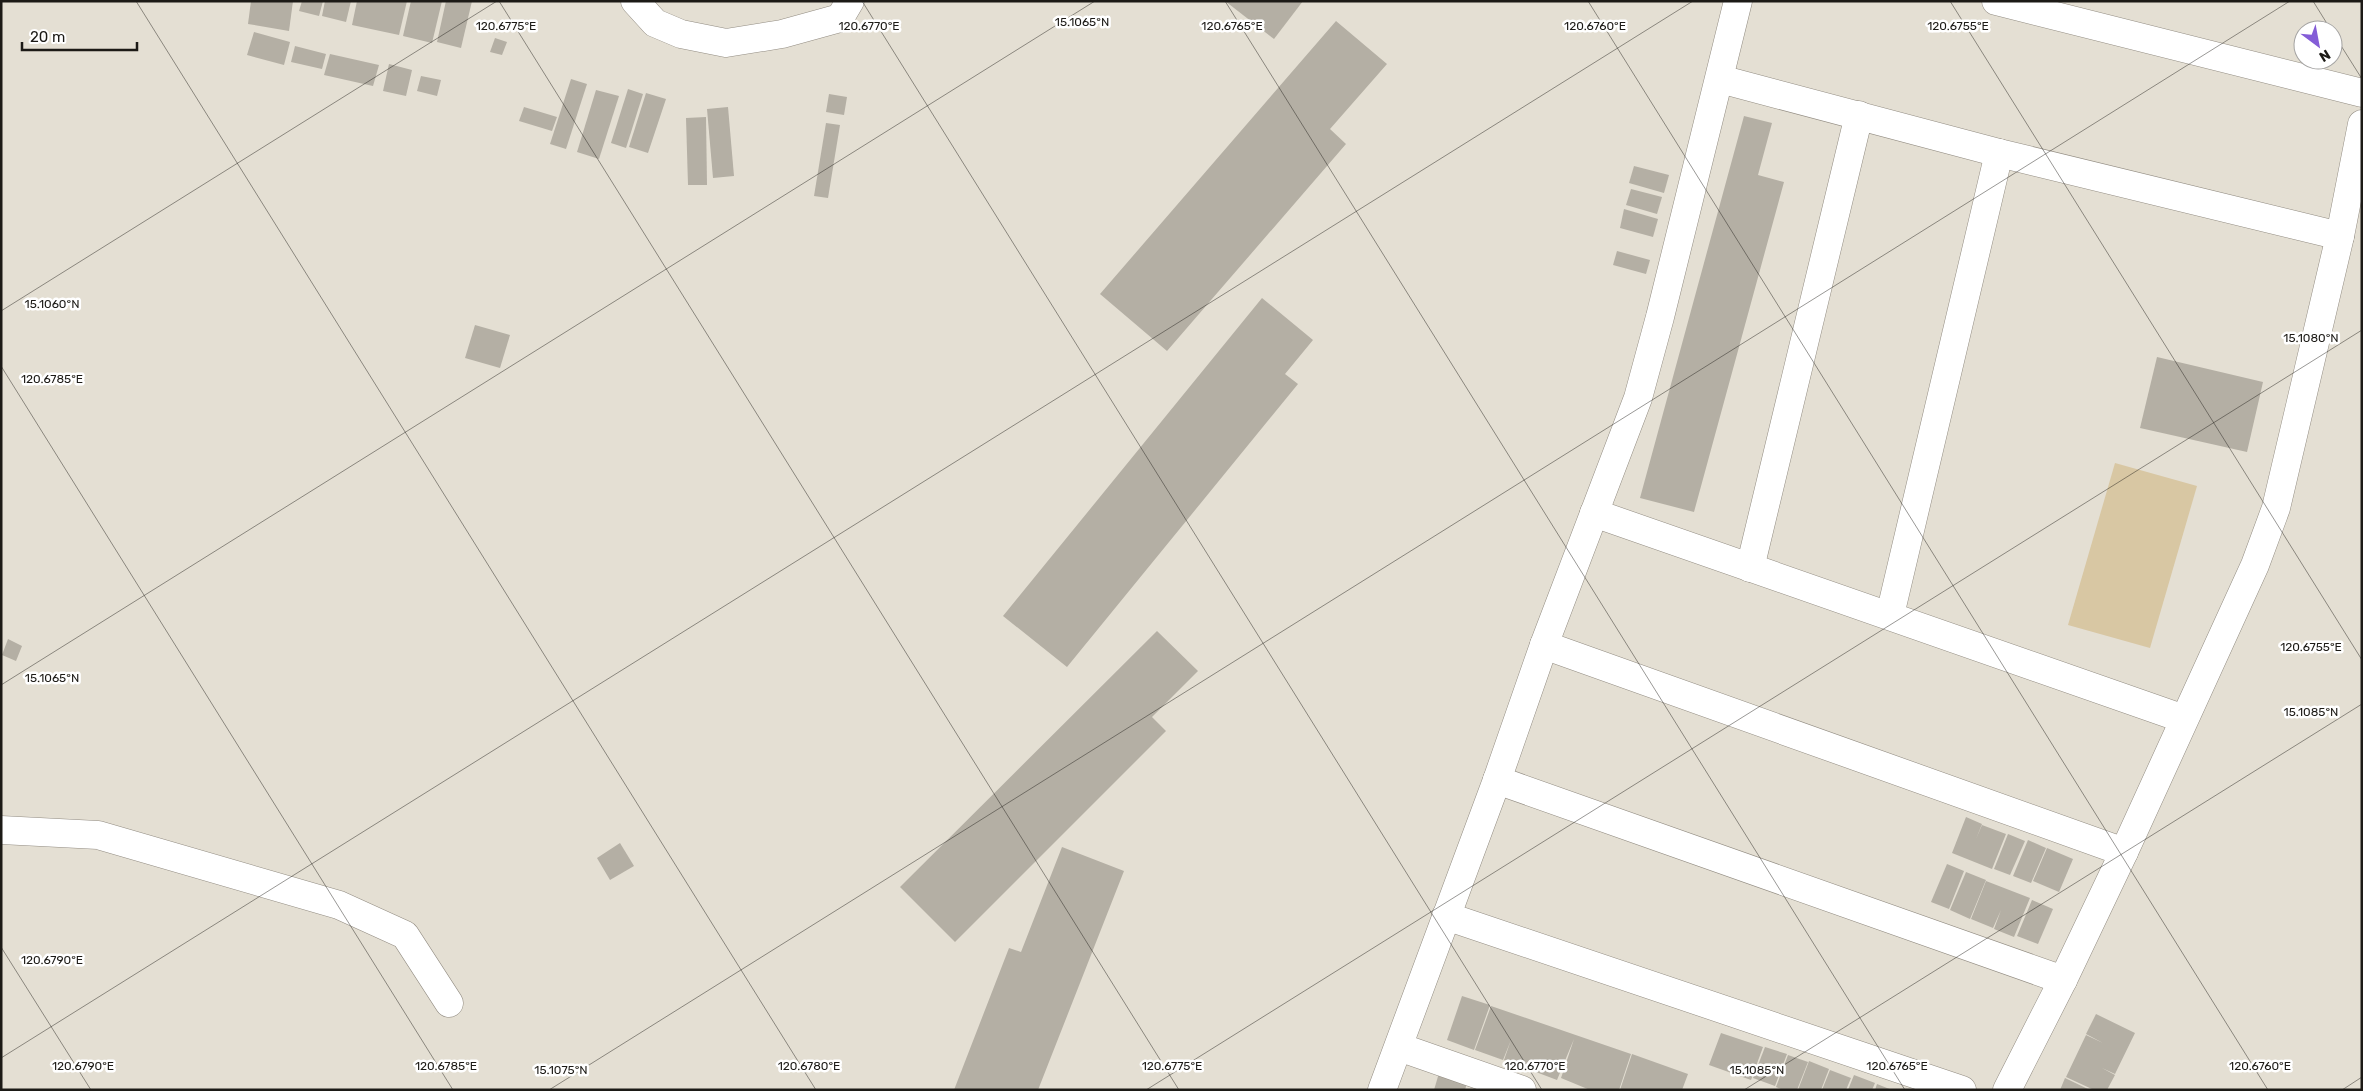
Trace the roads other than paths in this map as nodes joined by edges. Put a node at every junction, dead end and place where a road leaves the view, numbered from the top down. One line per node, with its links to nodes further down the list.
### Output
1 (635, 1): 2 (street)
2 (850, 1)
3 (1738, 1): 5 (street)
4 (1996, 1): 6 (street)
5 (1720, 79): 7 (street); 11 (street)
6 (2362, 93)
7 (1859, 114): 9 (street); 12 (street)
8 (2362, 124): 10 (street)
9 (1999, 153): 10 (street); 13 (street)
10 (2340, 236): 15 (street)
11 (1594, 512): 12 (street); 14 (street)
12 (1750, 568): 13 (street)
13 (1890, 615): 15 (street)
14 (1544, 645): 16 (street); 18 (street)
15 (2184, 719): 18 (street)
16 (1497, 780): 19 (street); 20 (street)
17 (1, 830): 21 (street)
18 (2124, 852): 20 (street)
19 (1446, 916): 22 (street); 25 (street)
20 (2063, 980): 26 (street)
21 (449, 1002)
22 (1399, 1047): 23 (street); 24 (street)
23 (1382, 1090)
24 (1522, 1090)
25 (1962, 1090)
26 (2007, 1090)

